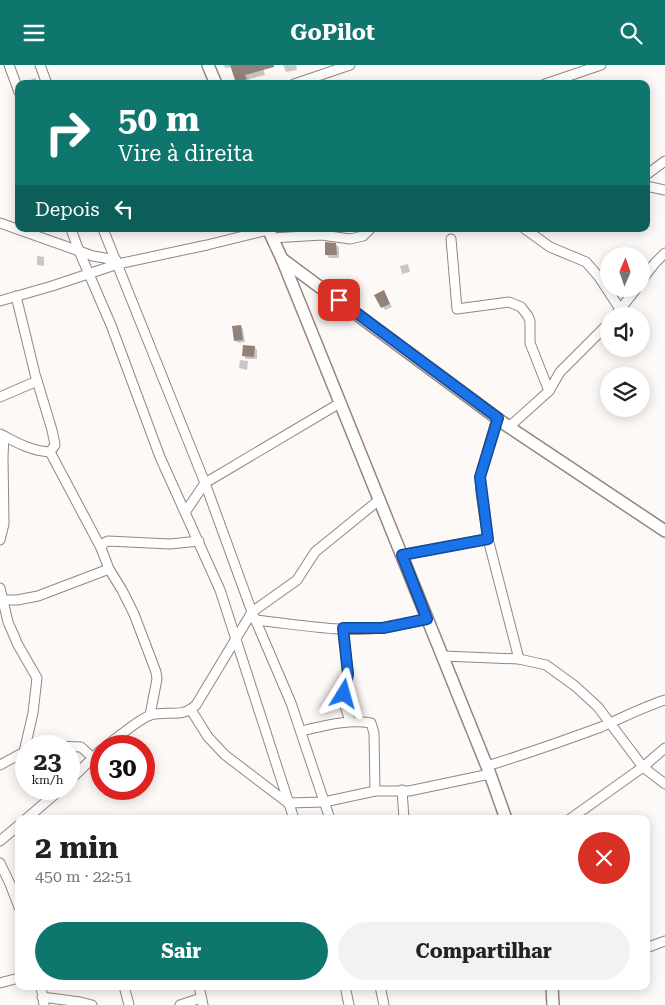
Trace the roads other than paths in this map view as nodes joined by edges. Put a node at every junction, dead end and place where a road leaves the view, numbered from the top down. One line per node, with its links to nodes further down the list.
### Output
1 (9, 65): 11 (street)
2 (40, 65): 7 (street)
3 (208, 65): 8 (main road)
4 (350, 65): 9 (street)
5 (601, 65): 6 (street)
6 (584, 68): 10 (street)
7 (46, 80)
8 (214, 80)
9 (306, 80)
10 (555, 80)
11 (15, 81)
12 (665, 161): 13 (street)
13 (650, 172)
14 (650, 187): 15 (street)
15 (665, 190)
16 (0, 223): 17 (street)
17 (15, 228)
18 (25, 232): 25 (street)
19 (72, 232): 25 (street)
20 (104, 232): 28 (street)
21 (269, 232): 22 (street); 27 (main road); 28 (street)
22 (367, 232)
23 (529, 232): 34 (street)
24 (451, 239): 38 (street)
25 (79, 251): 28 (street); 30 (street)
26 (665, 253): 29 (street)
27 (282, 259): 40 (main road); 41 (main road)
28 (117, 262): 30 (street); 45 (street)
29 (650, 269)
30 (90, 274): 31 (street); 47 (street)
31 (16, 296): 33 (street); 37 (street)
32 (630, 297): 35 (street)
33 (0, 301)
34 (614, 307)
35 (622, 307)
36 (600, 332): 38 (street)
37 (37, 381): 39 (street); 44 (street)
38 (549, 391): 42 (street)
39 (0, 397)
40 (340, 403): 45 (street); 46 (main road)
41 (498, 418): 42 (main road); 49 (street)
42 (509, 427): 48 (main road)
43 (2, 435): 44 (street); 50 (street)
44 (50, 452): 52 (street)
45 (205, 483): 47 (street); 57 (street)
46 (380, 500): 53 (main road); 57 (street)
47 (186, 511): 51 (street)
48 (665, 531)
49 (488, 539): 53 (street); 62 (street)
50 (0, 540)
51 (198, 541): 52 (street); 60 (street)
52 (101, 548): 54 (street)
53 (402, 555): 58 (main road)
54 (109, 569): 56 (street); 65 (street)
55 (0, 588): 56 (street)
56 (1, 600): 69 (street)
57 (253, 616): 59 (street); 60 (street); 68 (street)
58 (427, 619): 59 (street); 61 (main road)
59 (343, 628): 66 (street)
60 (236, 638): 64 (street); 85 (street)
61 (443, 657): 62 (street); 79 (main road)
62 (519, 659): 67 (street)
63 (665, 700): 67 (street)
64 (191, 710): 65 (street); 85 (street)
65 (150, 715): 70 (street)
66 (350, 721): 68 (street); 82 (street)
67 (610, 723): 77 (street); 79 (street)
68 (301, 731): 84 (street)
69 (28, 735)
70 (122, 735)
71 (80, 747): 73 (street)
72 (665, 748): 77 (street)
73 (90, 755)
74 (15, 757): 76 (street)
75 (90, 759): 78 (street)
76 (0, 765)
77 (643, 767): 80 (street); 91 (street)
78 (80, 770)
79 (489, 770): 81 (street); 90 (main road)
80 (665, 784)
81 (402, 790): 82 (street); 89 (street)
82 (375, 791): 84 (street)
83 (48, 800): 86 (street)
84 (324, 802): 85 (street); 88 (street)
85 (288, 803): 87 (street)
86 (31, 815)
87 (292, 815)
88 (329, 815)
89 (404, 815)
90 (505, 815)
91 (576, 815)
92 (15, 828): 93 (street)
93 (0, 841)
94 (0, 863): 95 (street)
95 (15, 897)
96 (665, 941): 97 (street)
97 (650, 946)
98 (15, 979): 99 (street)
99 (0, 983)
100 (125, 990): 107 (street)
101 (346, 990): 109 (street)
102 (381, 990): 110 (street)
103 (552, 990): 111 (main road)
104 (43, 1001): 106 (street)
105 (202, 1001): 108 (street)
106 (92, 1005)
107 (129, 1005)
108 (180, 1005)
109 (349, 1005)
110 (384, 1005)
111 (554, 1005)

